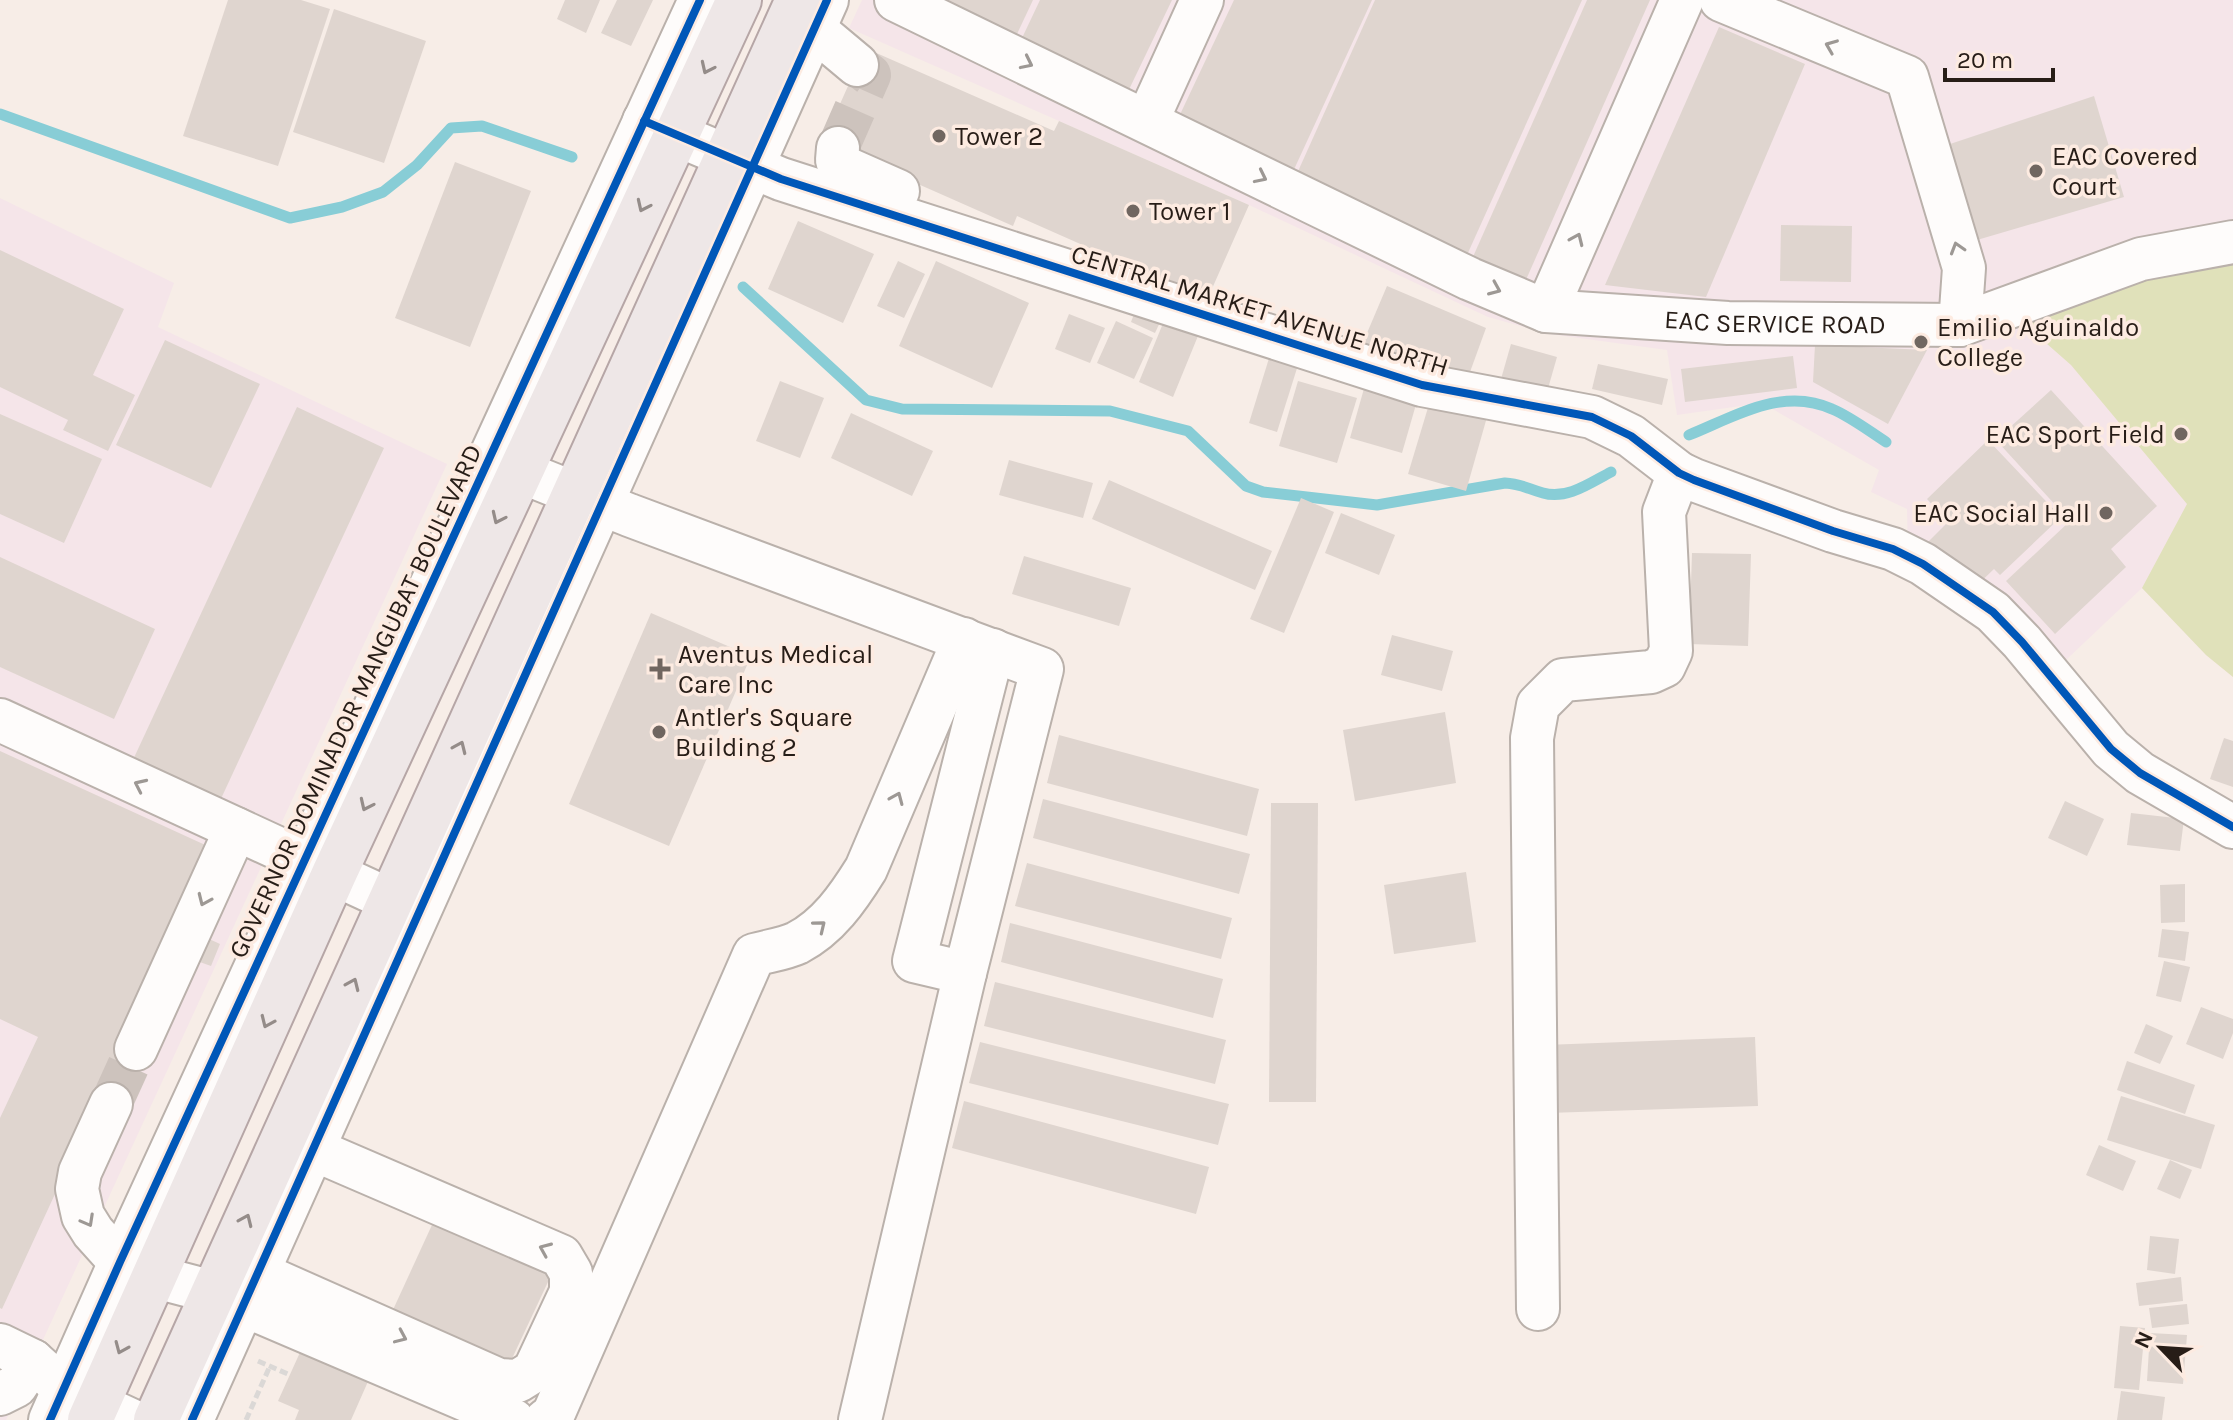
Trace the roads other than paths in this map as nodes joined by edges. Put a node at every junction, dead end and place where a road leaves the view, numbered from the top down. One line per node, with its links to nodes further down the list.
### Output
1 (700, 0): 10 (street, GOVERNOR DOMINADOR MANGUBAT BOULEVARD)
2 (739, 0): 10 (main road, GOVERNOR DOMINADOR MANGUBAT BOULEVARD, one-way to 10)
3 (1202, 0): 9 (street)
4 (1682, 0): 15 (street, one-way to 4)
5 (1721, 0): 16 (street, one-way to 5)
6 (910, 3): 9 (street, EAC SERVICE ROAD, one-way to 9)
7 (813, 10): 8 (street); 12 (main road)
8 (857, 65)
9 (1147, 121): 15 (street, EAC SERVICE ROAD, one-way to 15)
10 (660, 128): 12 (street, CENTRAL MARKET AVENUE NORTH); 18 (main road, GOVERNOR DOMINADOR MANGUBAT BOULEVARD, one-way to 18); 24 (street, GOVERNOR DOMINADOR MANGUBAT BOULEVARD)
11 (838, 148): 13 (street)
12 (738, 162): 13 (street, CENTRAL MARKET AVENUE NORTH); 19 (main road)
13 (958, 218): 17 (street, CENTRAL MARKET AVENUE NORTH)
14 (2233, 242): 16 (street, EAC SERVICE ROAD)
15 (1546, 311): 16 (street, EAC SERVICE ROAD)
16 (1960, 325)
17 (1673, 468): 22 (street, CENTRAL MARKET AVENUE NORTH); 31 (street)
18 (519, 471): 19 (street); 24 (main road, GOVERNOR DOMINADOR MANGUBAT BOULEVARD, one-way to 24)
19 (588, 499): 20 (street); 25 (main road, one-way to 19); 28 (street)
20 (978, 644): 38 (street, one-way to 20); 39 (street)
21 (0, 720): 23 (street, one-way to 21)
22 (2233, 827)
23 (236, 829): 24 (street); 26 (street, one-way to 26)
24 (319, 867): 25 (street); 29 (main road, GOVERNOR DOMINADOR MANGUBAT BOULEVARD, one-way to 29)
25 (390, 900): 28 (main road, one-way to 25)
26 (136, 1049)
27 (111, 1104): 29 (street, one-way to 29)
28 (298, 1143): 30 (main road, one-way to 28); 30 (street, one-way to 28)
29 (136, 1269): 30 (street); 34 (main road, GOVERNOR DOMINADOR MANGUBAT BOULEVARD, one-way to 34)
30 (238, 1290): 35 (main road); 36 (street); 37 (street)
31 (1538, 1309)
32 (17, 1353): 33 (street); 34 (street)
33 (0, 1394)
34 (86, 1411)
35 (156, 1420)
36 (192, 1420)
37 (513, 1420)
38 (546, 1420)
39 (860, 1420)

